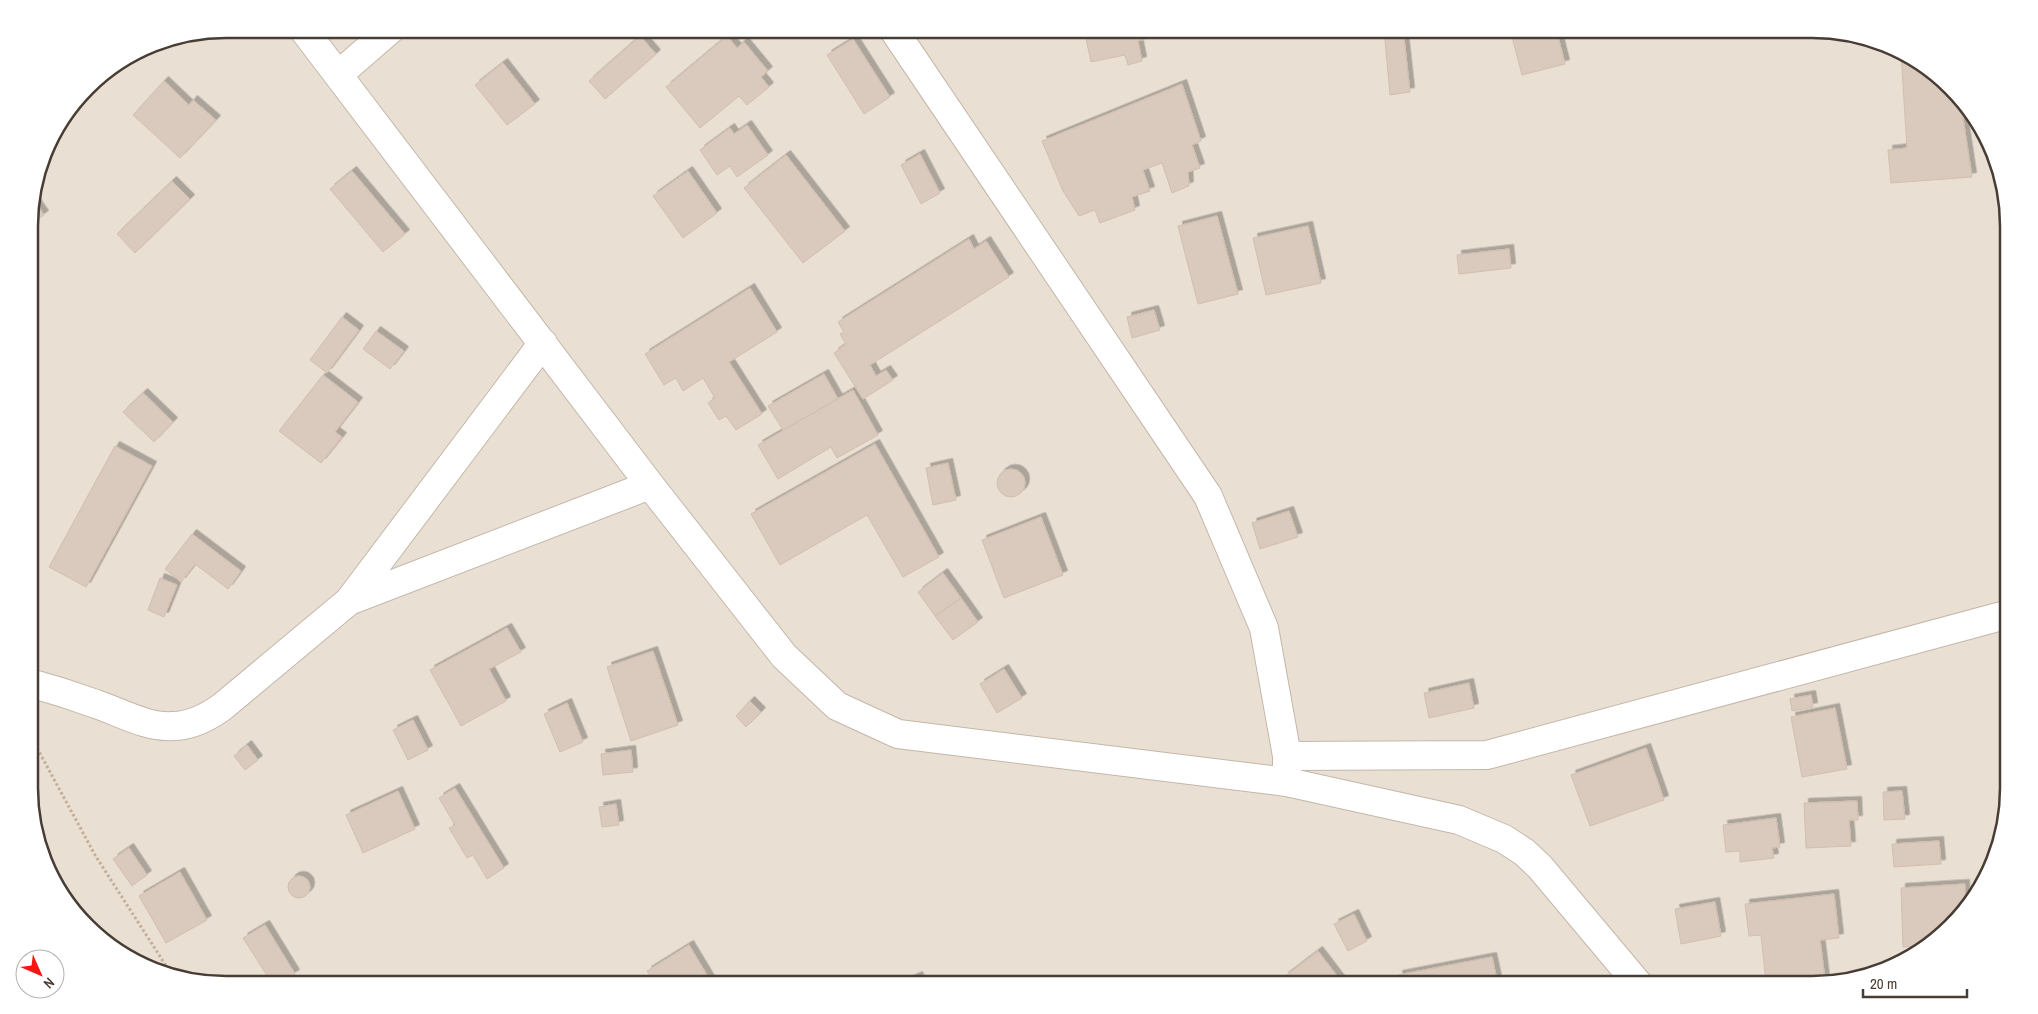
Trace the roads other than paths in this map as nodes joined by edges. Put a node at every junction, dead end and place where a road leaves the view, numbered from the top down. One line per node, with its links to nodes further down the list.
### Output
1 (310, 38): 4 (street)
2 (381, 38): 4 (street)
3 (899, 38): 10 (street)
4 (338, 75): 5 (street)
5 (543, 343): 6 (street); 7 (street)
6 (650, 484): 7 (street); 10 (street)
7 (349, 601): 9 (street)
8 (2000, 616): 10 (street)
9 (37, 685)
10 (1287, 769): 11 (street)
11 (1631, 976)

